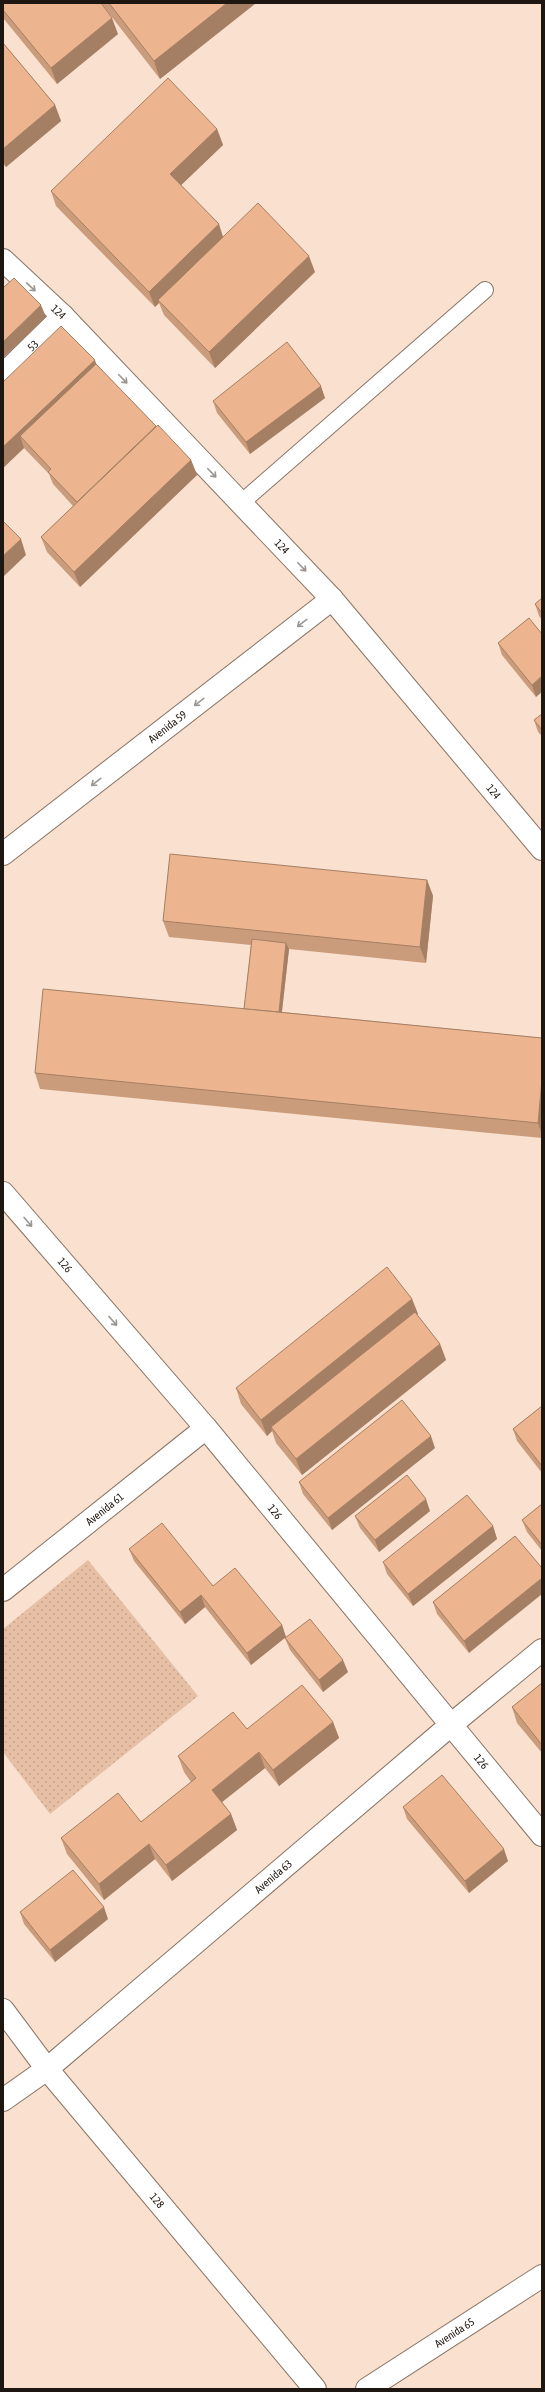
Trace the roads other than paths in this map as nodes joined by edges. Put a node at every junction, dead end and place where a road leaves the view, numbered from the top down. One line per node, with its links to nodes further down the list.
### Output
1 (3, 260): 3 (street, 124, one-way to 3)
2 (485, 290): 5 (lane)
3 (63, 316): 4 (street, 53); 5 (street, 124, one-way to 5)
4 (3, 375)
5 (241, 503): 6 (street, 124, one-way to 6)
6 (332, 599): 7 (street, 124); 8 (street, Avenida 59, one-way to 8)
7 (542, 849)
8 (3, 854)
9 (3, 1193): 10 (street, 126, one-way to 10)
10 (206, 1428): 11 (street, Avenida 61); 13 (street, 126)
11 (3, 1590)
12 (542, 1650): 13 (street, Avenida 63)
13 (452, 1724): 14 (street, 126); 16 (street, Avenida 63)
14 (542, 1834)
15 (3, 2010): 16 (street, 128)
16 (46, 2069): 17 (street, Avenida 63); 19 (street, 128)
17 (3, 2100)
18 (542, 2276): 20 (street, Avenida 65)
19 (315, 2389)
20 (367, 2389)

